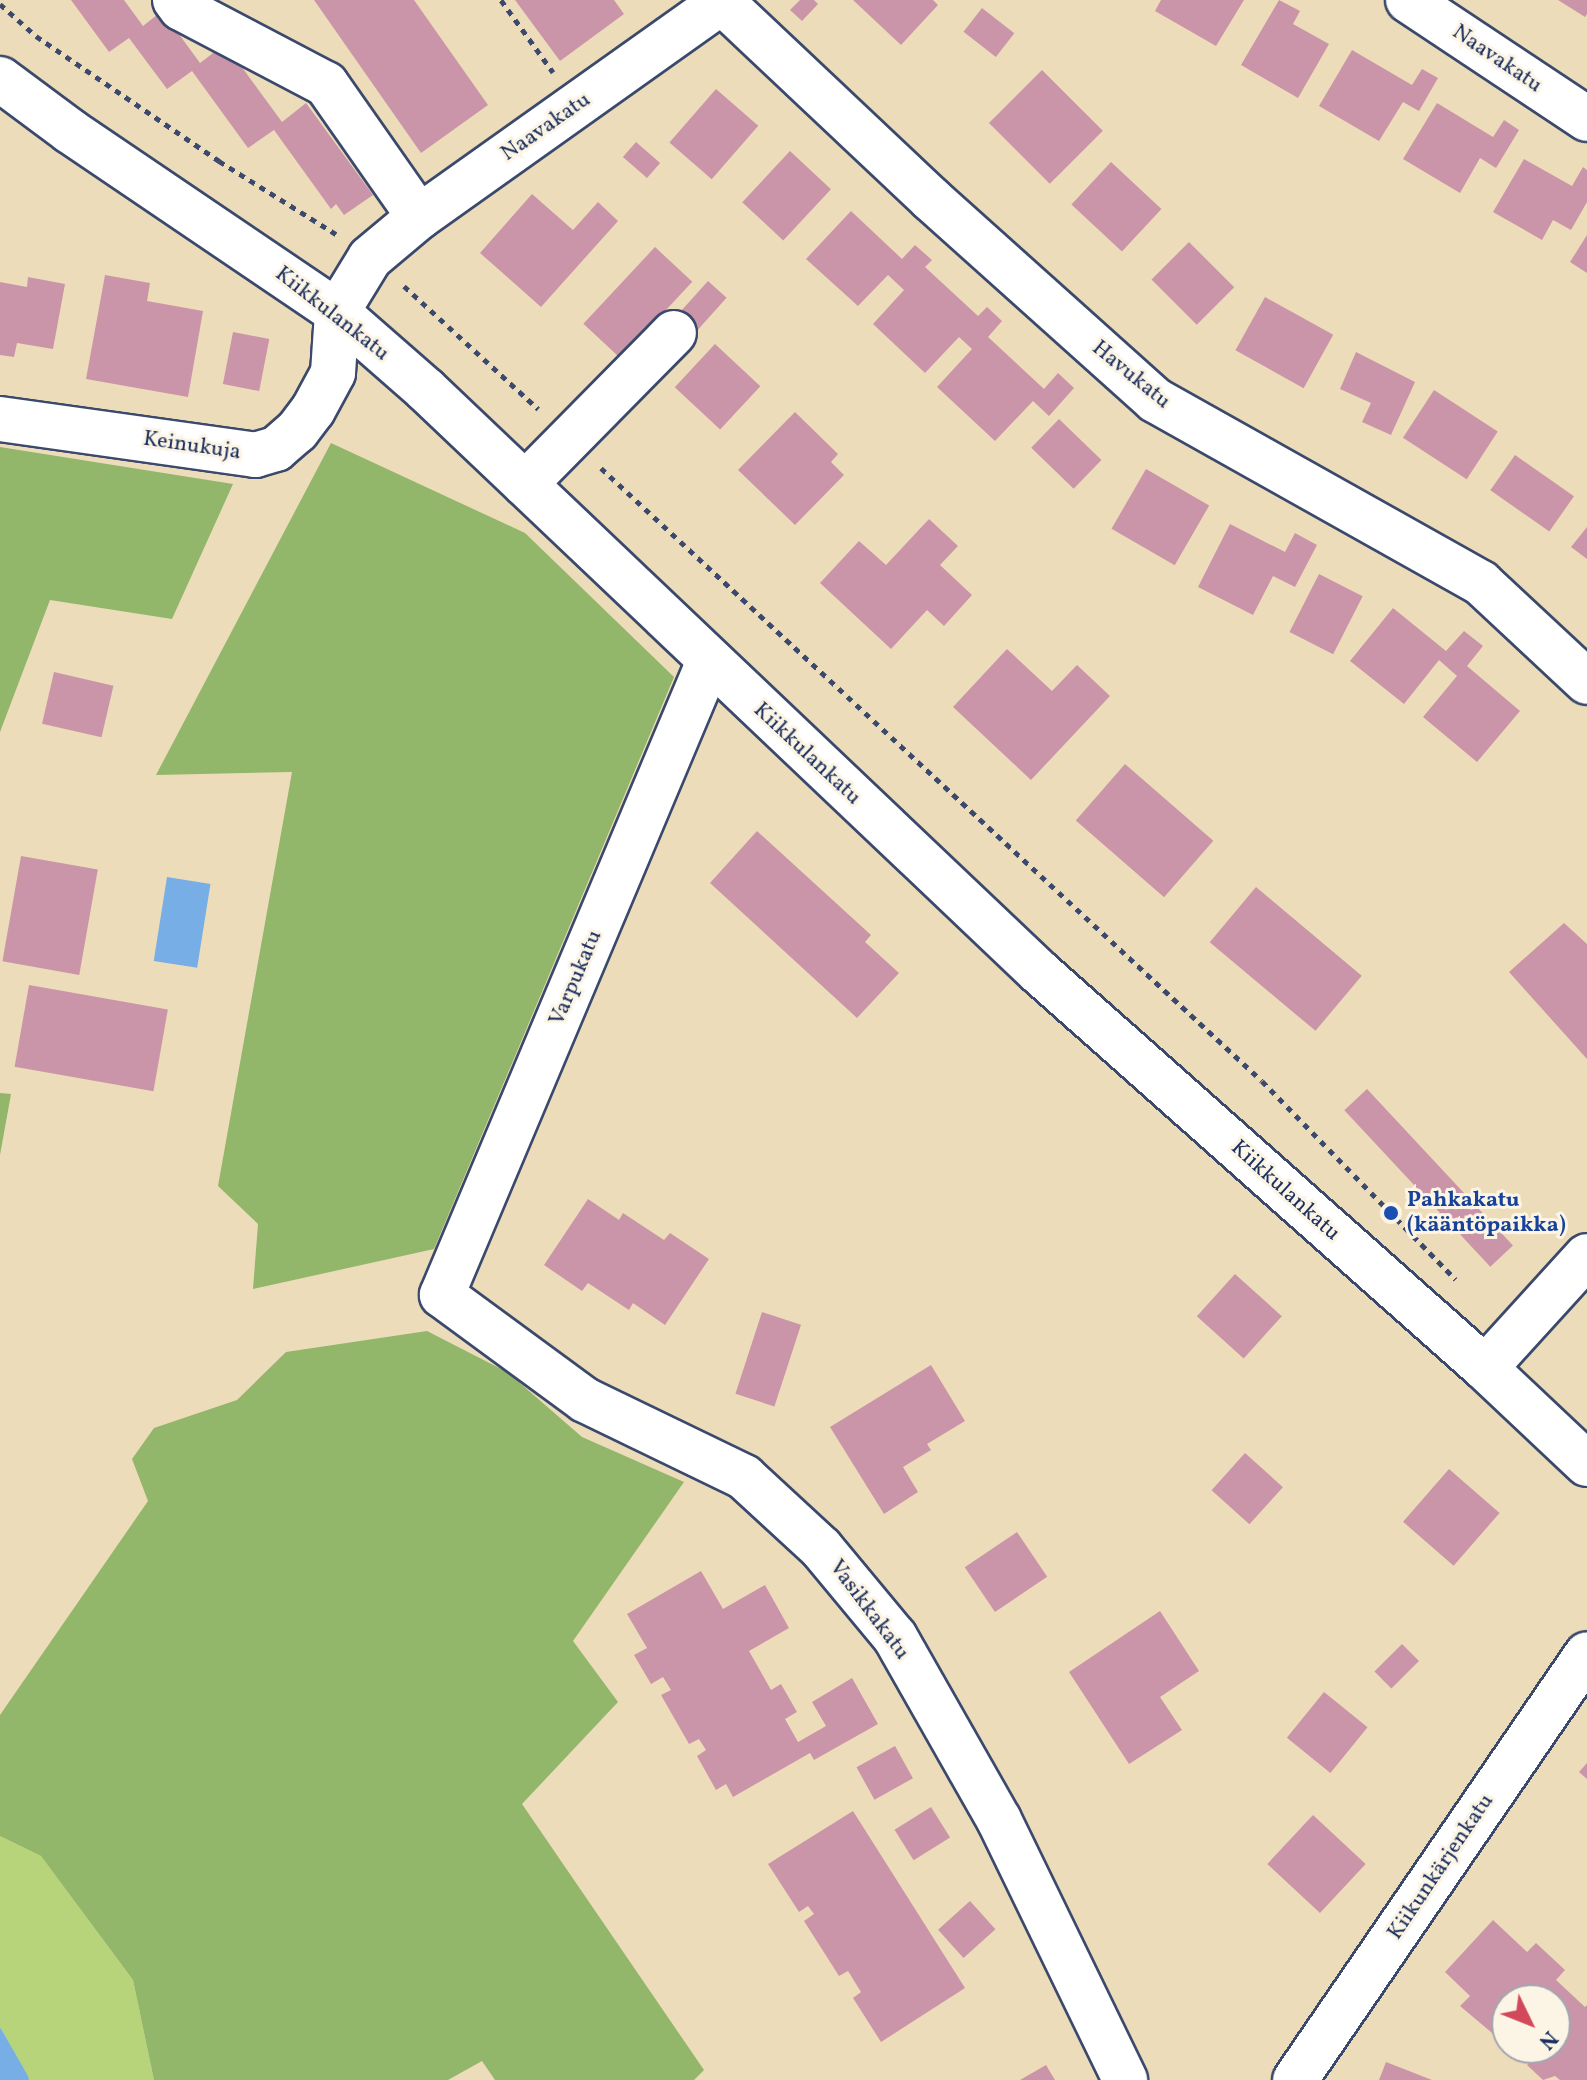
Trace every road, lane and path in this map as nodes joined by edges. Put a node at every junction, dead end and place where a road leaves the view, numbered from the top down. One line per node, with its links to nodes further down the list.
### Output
1 (175, 0): 9 (street)
2 (501, 0): 7 (path)
3 (1408, 0): 8 (street, Naavakatu)
4 (723, 1): 7 (street, Naavakatu); 17 (street, Havukatu)
5 (0, 4): 10 (path)
6 (0, 79): 11 (street, Kiikkulankatu)
7 (577, 105): 9 (street, Naavakatu)
8 (1587, 119)
9 (419, 217): 10 (street, Naavakatu)
10 (370, 258): 11 (street, Naavakatu); 14 (path)
11 (337, 312): 13 (street, Keinukuja); 15 (street, Kiikkulankatu)
12 (674, 333): 14 (street)
13 (0, 419)
14 (571, 440): 15 (street); 19 (path)
15 (525, 484): 16 (street, Kiikkulankatu)
16 (709, 661): 20 (street, Varpukatu); 21 (street, Kiikkulankatu)
17 (1587, 682)
18 (1580, 1278): 21 (street)
19 (1457, 1280)
20 (442, 1295): 24 (street, Vasikkakatu)
21 (1485, 1368): 22 (street, Kiikkulankatu)
22 (1587, 1464)
23 (1587, 1654): 25 (street, Kiikunkärjenkatu)
24 (1125, 2080)
25 (1295, 2080)

